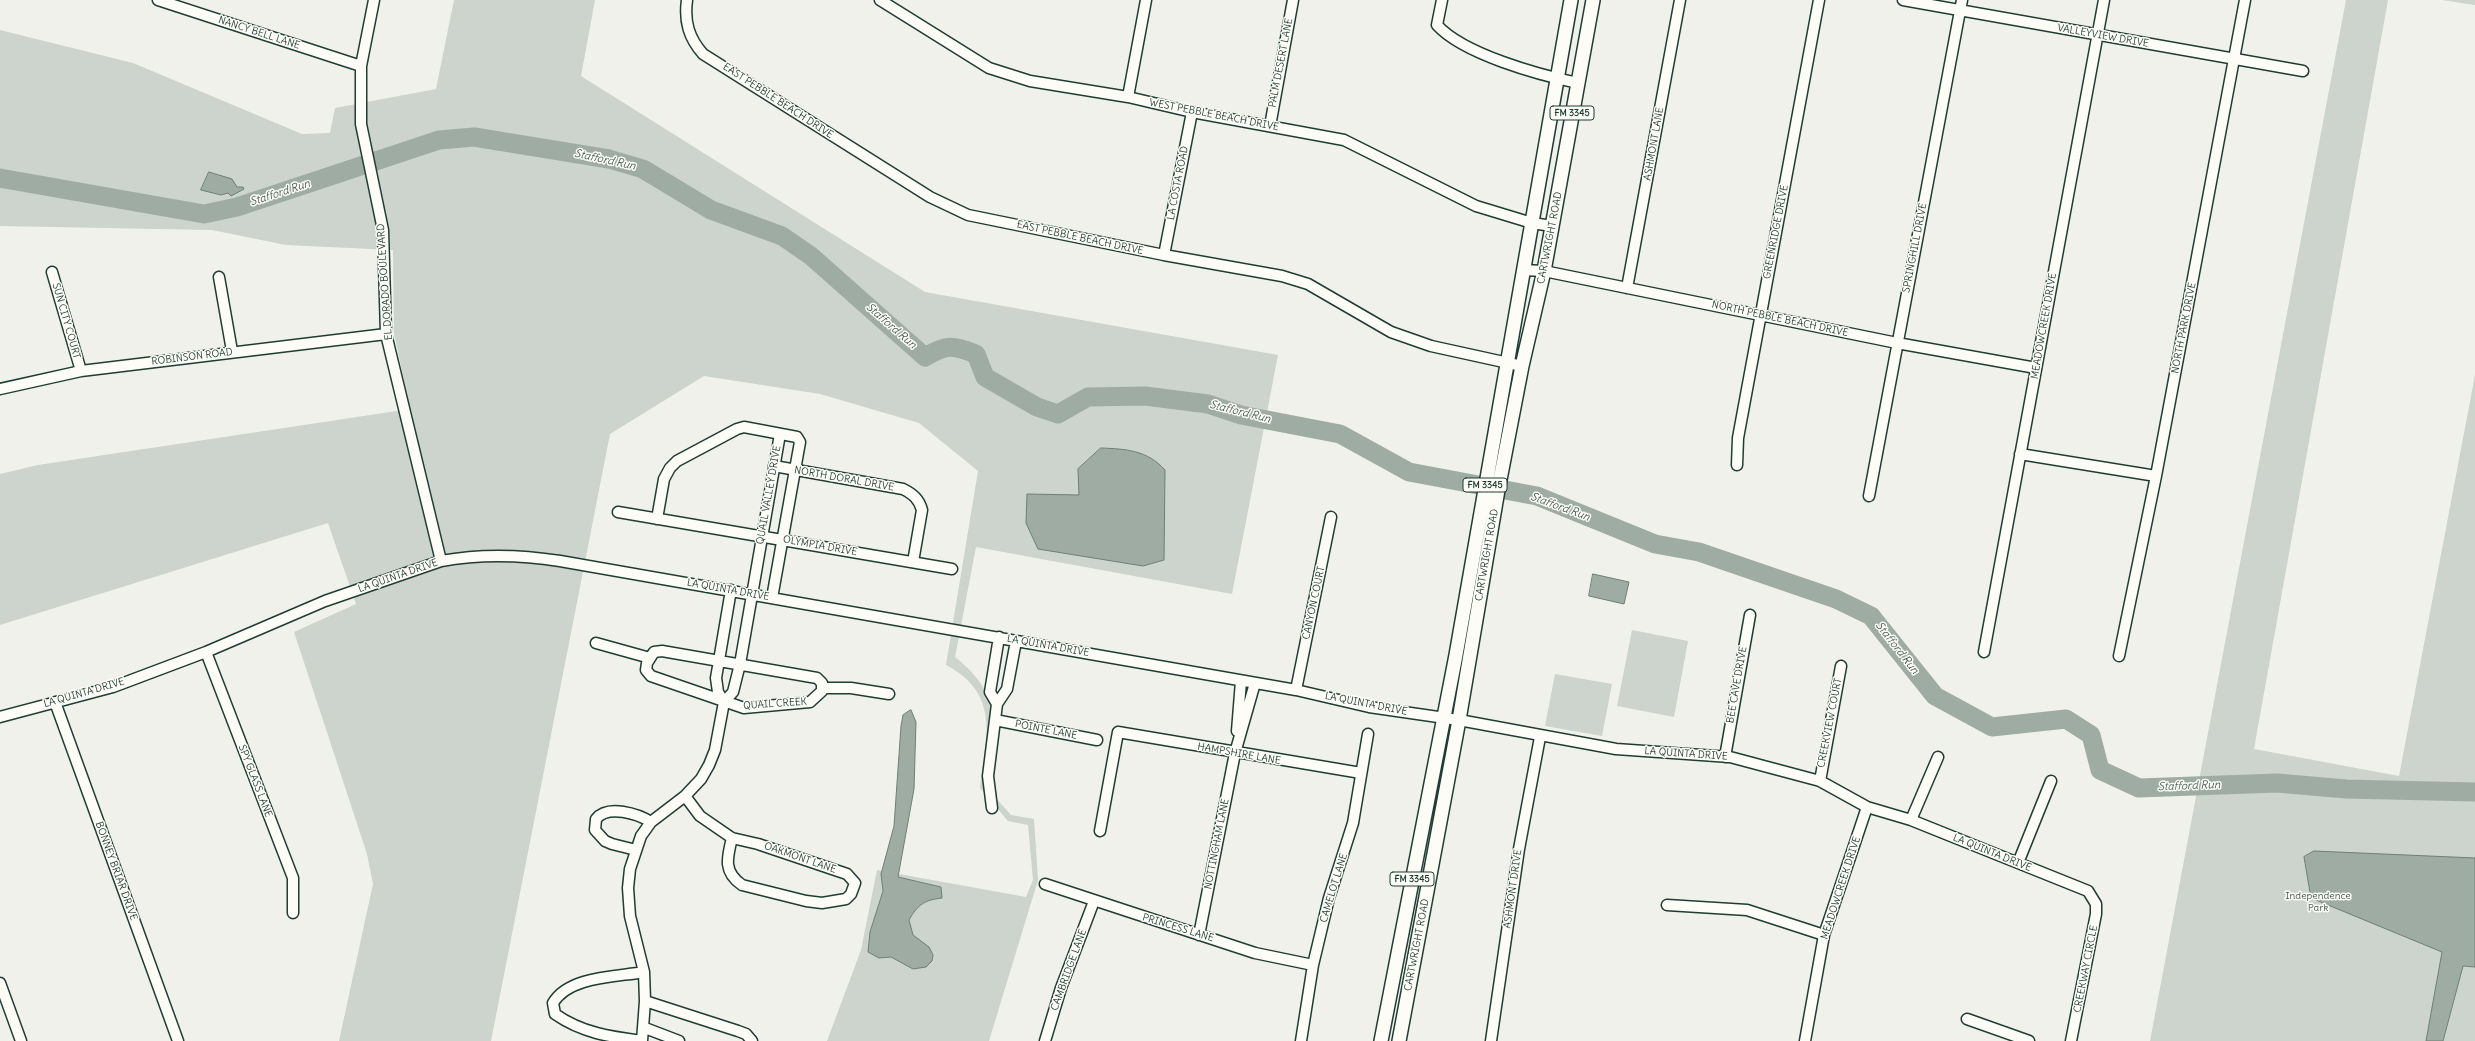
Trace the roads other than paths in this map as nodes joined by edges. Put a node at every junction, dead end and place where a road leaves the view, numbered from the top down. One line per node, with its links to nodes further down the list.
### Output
1 (158, 0): 19 (street, NANCY BELL LANE)
2 (374, 0): 19 (street, EL DORADO BOULEVARD)
3 (687, 0): 28 (street, EAST PEBBLE BEACH DRIVE)
4 (880, 0): 23 (street, WEST PEBBLE BEACH DRIVE)
5 (1146, 0): 23 (street)
6 (1293, 0): 25 (street, PALM DESERT LANE)
7 (1442, 0): 21 (street)
8 (1571, 0): 21 (main road, CARTWRIGHT ROAD / FM 3345)
9 (1593, 0): 22 (main road, CARTWRIGHT ROAD / FM 3345)
10 (1680, 0): 33 (street, ASHMONT LANE)
11 (1819, 0): 34 (street, GREENRIDGE DRIVE)
12 (1903, 0): 16 (street, VALLEYVIEW DRIVE)
13 (1962, 0): 16 (street, SPRINGHILL DRIVE)
14 (2104, 0): 17 (street, MEADOWCREEK DRIVE)
15 (2245, 0): 18 (street, NORTH PARK DRIVE)
16 (1960, 11): 17 (street, VALLEYVIEW DRIVE); 36 (street, SPRINGHILL DRIVE)
17 (2097, 35): 18 (street, VALLEYVIEW DRIVE); 40 (street, MEADOWCREEK DRIVE)
18 (2234, 59): 20 (street, VALLEYVIEW DRIVE); 48 (street, NORTH PARK DRIVE)
19 (361, 66): 35 (street, EL DORADO BOULEVARD)
20 (2303, 71)
21 (1556, 78): 22 (street); 26 (main road, CARTWRIGHT ROAD / FM 3345)
22 (1578, 82): 27 (main road, CARTWRIGHT ROAD / FM 3345)
23 (1128, 97): 24 (street, WEST PEBBLE BEACH DRIVE)
24 (1192, 112): 25 (street, WEST PEBBLE BEACH DRIVE); 28 (street, LA COSTA ROAD)
25 (1270, 126): 26 (street, WEST PEBBLE BEACH DRIVE)
26 (1532, 222): 27 (street, WEST PEBBLE BEACH DRIVE); 29 (main road, CARTWRIGHT ROAD / FM 3345)
27 (1552, 226): 30 (main road, CARTWRIGHT ROAD / FM 3345)
28 (1164, 255): 38 (street, EAST PEBBLE BEACH DRIVE)
29 (1523, 270): 30 (street, NORTH PEBBLE BEACH DRIVE); 38 (main road, CARTWRIGHT ROAD / FM 3345)
30 (1544, 271): 33 (street, NORTH PEBBLE BEACH DRIVE); 39 (main road, CARTWRIGHT ROAD / FM 3345)
31 (52, 272): 41 (street, SUN CITY COURT)
32 (219, 278): 37 (street)
33 (1627, 288): 34 (street, NORTH PEBBLE BEACH DRIVE)
34 (1760, 314): 36 (street, NORTH PEBBLE BEACH DRIVE); 45 (street, GREENRIDGE DRIVE)
35 (386, 334): 37 (street, ROBINSON ROAD); 55 (street, EL DORADO BOULEVARD)
36 (1897, 343): 40 (street, NORTH PEBBLE BEACH DRIVE); 49 (street, SPRINGHILL DRIVE)
37 (232, 352): 41 (street, ROBINSON ROAD)
38 (1506, 363): 39 (street, EAST PEBBLE BEACH DRIVE); 81 (main road, CARTWRIGHT ROAD / FM 3345)
39 (1522, 366): 83 (main road, CARTWRIGHT ROAD / FM 3345)
40 (2036, 368): 44 (street, MEADOWCREEK DRIVE)
41 (81, 371): 42 (street, ROBINSON ROAD)
42 (0, 389)
43 (780, 434): 46 (street, QUAIL VALLEY DRIVE); 47 (street, QUAIL VALLEY DRIVE); 52 (street)
44 (2020, 454): 48 (street); 66 (street, MEADOWCREEK DRIVE)
45 (1737, 465)
46 (774, 466): 47 (street, NORTH DORAL DRIVE); 53 (street, QUAIL VALLEY DRIVE)
47 (795, 470): 54 (street, QUAIL VALLEY DRIVE); 56 (street, NORTH DORAL DRIVE)
48 (2156, 476): 67 (street, NORTH PARK DRIVE)
49 (1869, 496)
50 (618, 512): 52 (street, OLYMPIA DRIVE)
51 (1331, 516): 75 (street, CANYON COURT)
52 (657, 518): 53 (street, OLYMPIA DRIVE)
53 (762, 537): 54 (street, OLYMPIA DRIVE); 59 (street, QUAIL VALLEY DRIVE)
54 (782, 540): 56 (street, OLYMPIA DRIVE); 60 (street, QUAIL VALLEY DRIVE)
55 (441, 561): 58 (street, LA QUINTA DRIVE); 65 (street, LA QUINTA DRIVE)
56 (913, 562): 57 (street, OLYMPIA DRIVE)
57 (952, 569)
58 (731, 590): 59 (street, LA QUINTA DRIVE); 69 (street)
59 (752, 594): 60 (street, LA QUINTA DRIVE); 70 (street, QUAIL VALLEY DRIVE)
60 (772, 598): 62 (street, LA QUINTA DRIVE)
61 (1750, 615): 88 (street, BEE CAVE DRIVE)
62 (999, 637): 63 (street, LA QUINTA DRIVE); 79 (street)
63 (1016, 641): 72 (street, LA QUINTA DRIVE); 79 (street)
64 (596, 643): 68 (street)
65 (206, 652): 77 (street, LA QUINTA DRIVE); 106 (street, SPY GLASS LANE)
66 (1984, 652)
67 (2119, 656)
68 (650, 658): 69 (street); 78 (street, QUAIL CREEK)
69 (718, 661): 70 (street); 78 (street)
70 (740, 664): 74 (street); 78 (street, QUAIL VALLEY DRIVE)
71 (1841, 666): 91 (street, CREEKVIEW COURT)
72 (1241, 681): 73 (street, LA QUINTA DRIVE); 87 (street, NOTTINGHAM LANE)
73 (1255, 683): 75 (street, LA QUINTA DRIVE); 87 (street, NOTTINGHAM LANE)
74 (822, 689): 76 (street); 78 (street, QUAIL CREEK)
75 (1296, 690): 81 (street, LA QUINTA DRIVE)
76 (889, 694)
77 (54, 702): 80 (street, LA QUINTA DRIVE); 116 (street, BONNEY BRIAR DRIVE)
78 (724, 702): 93 (street)
79 (997, 704): 82 (street)
80 (0, 717)
81 (1444, 718): 83 (street, LA QUINTA DRIVE); 122 (main road, CARTWRIGHT ROAD / FM 3345)
82 (995, 720): 86 (street, POINTE LANE); 95 (street)
83 (1459, 720): 85 (street, LA QUINTA DRIVE); 123 (main road, CARTWRIGHT ROAD / FM 3345)
84 (1368, 734): 90 (street, CAMELOT LANE)
85 (1540, 737): 88 (street, LA QUINTA DRIVE); 124 (street, ASHMONT DRIVE)
86 (1098, 740)
87 (1235, 753): 90 (street, HAMPSHIRE LANE); 98 (street, HAMPSHIRE LANE); 107 (street, NOTTINGHAM LANE)
88 (1725, 757): 91 (street, LA QUINTA DRIVE)
89 (1938, 757): 96 (street)
90 (1361, 774): 109 (street, CAMELOT LANE)
91 (1820, 781): 94 (street, LA QUINTA DRIVE)
92 (2051, 781): 101 (street)
93 (685, 796): 97 (street); 99 (street, OAKMONT LANE)
94 (1867, 807): 96 (street, LA QUINTA DRIVE); 108 (street, MEADOWCREEK DRIVE)
95 (992, 808)
96 (1911, 820): 101 (street, LA QUINTA DRIVE)
97 (651, 822): 100 (street); 100 (street)
98 (1100, 831)
99 (732, 838): 99 (street, OAKMONT LANE)
100 (636, 850): 110 (street)
101 (2018, 863): 103 (street, LA QUINTA DRIVE)
102 (1045, 884): 104 (street, PRINCESS LANE)
103 (2093, 897): 127 (street, CREEKWAY CIRCLE)
104 (1094, 901): 107 (street, PRINCESS LANE); 120 (street, CAMBRIDGE LANE)
105 (1667, 906): 108 (street)
106 (293, 913)
107 (1199, 935): 109 (street, PRINCESS LANE)
108 (1824, 935): 125 (street, MEADOWCREEK DRIVE)
109 (1313, 965): 121 (street, CAMELOT LANE)
110 (644, 972): 112 (street); 117 (street)
111 (0, 983): 115 (street)
112 (645, 1000): 114 (street); 119 (street)
113 (1967, 1019): 126 (street)
114 (644, 1028): 117 (street); 118 (street)
115 (21, 1041)
116 (178, 1041)
117 (642, 1041)
118 (679, 1041)
119 (752, 1041)
120 (1045, 1041)
121 (1302, 1041)
122 (1381, 1041)
123 (1399, 1041)
124 (1490, 1041)
125 (1805, 1041)
126 (2029, 1041)
127 (2072, 1041)

